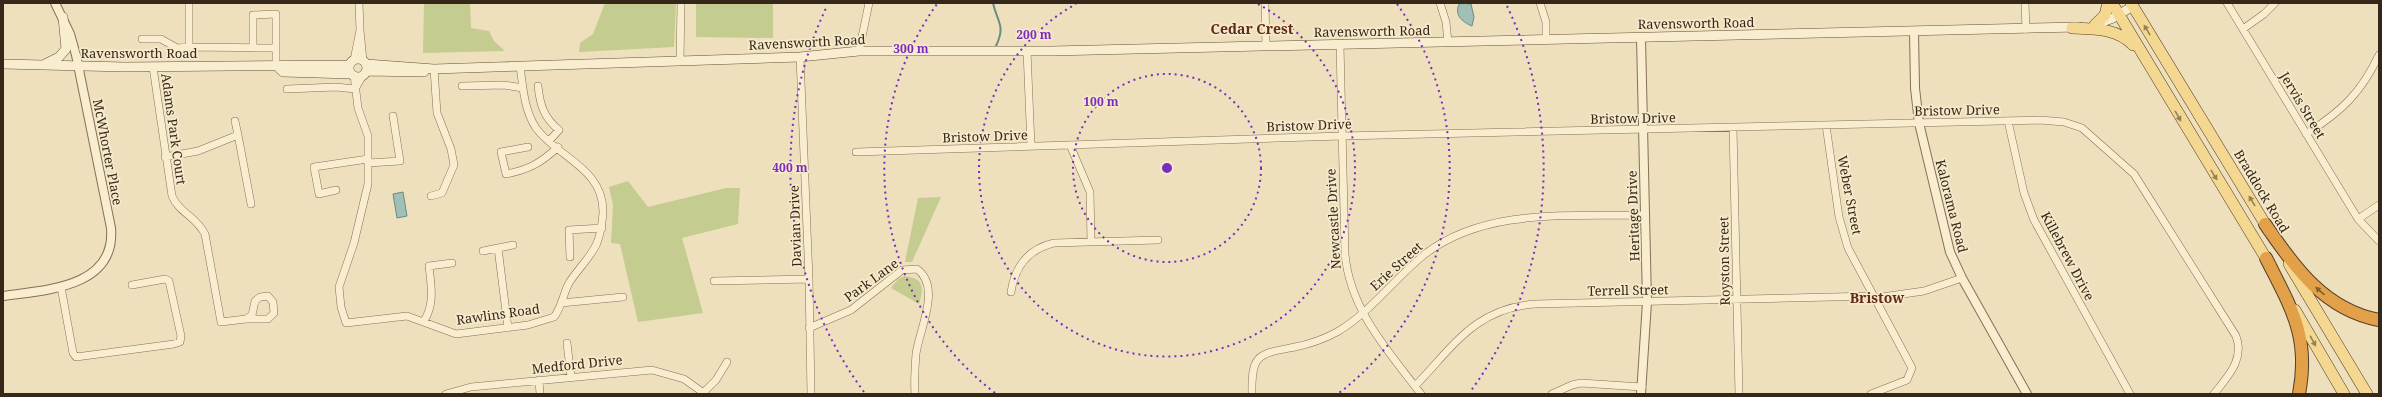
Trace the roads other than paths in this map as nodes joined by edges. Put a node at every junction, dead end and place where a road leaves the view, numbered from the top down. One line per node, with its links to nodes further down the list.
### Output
1 (55, 3): 16 (street, McWhorter Place)
2 (189, 3): 28 (street)
3 (359, 3): 42 (street)
4 (681, 3): 35 (street)
5 (869, 3): 31 (street)
6 (1265, 3): 27 (street)
7 (1440, 3): 25 (street)
8 (1540, 3): 24 (street)
9 (2025, 3): 19 (street)
10 (2108, 3): 17 (main road)
11 (2112, 3): 15 (main road)
12 (2227, 3): 20 (street, Jervis Street)
13 (2275, 3): 20 (street)
14 (2133, 4): 15 (main road, Ravensworth Road); 74 (main road, Braddock Road, one-way to 14)
15 (2118, 15): 17 (main road, Ravensworth Road); 44 (main road)
16 (63, 17): 37 (main road); 39 (street, McWhorter Place)
17 (2095, 25): 18 (main road, Ravensworth Road)
18 (2072, 28): 19 (main road, Ravensworth Road); 44 (main road)
19 (2026, 29): 21 (main road, Ravensworth Road)
20 (2243, 29): 57 (street, Jervis Street)
21 (1914, 31): 23 (main road, Ravensworth Road); 53 (street, Kalorama Road)
22 (142, 38): 28 (street)
23 (1641, 38): 24 (main road, Ravensworth Road); 56 (street, Heritage Drive)
24 (1546, 40): 25 (main road, Ravensworth Road)
25 (1448, 42): 26 (main road, Ravensworth Road)
26 (1340, 44): 27 (main road, Ravensworth Road); 59 (street, Newcastle Drive)
27 (1266, 46): 32 (main road, Ravensworth Road)
28 (189, 47): 29 (street)
29 (253, 48): 30 (street); 30 (street)
30 (276, 48): 38 (street)
31 (859, 51): 32 (main road, Ravensworth Road); 34 (main road, Ravensworth Road)
32 (1027, 51): 62 (street)
33 (2379, 55): 57 (street)
34 (800, 57): 35 (main road, Ravensworth Road); 86 (street, Davian Drive)
35 (680, 60): 40 (main road, Ravensworth Road)
36 (3, 64): 37 (main road, Ravensworth Road)
37 (42, 65): 39 (main road, Ravensworth Road)
38 (276, 65): 41 (main road, Ravensworth Road); 42 (main road, Ravensworth Road)
39 (79, 66): 41 (main road, Ravensworth Road); 89 (street, McWhorter Place)
40 (520, 66): 43 (main road, Ravensworth Road); 47 (street, Rawlins Road)
41 (153, 67): 66 (street, Adams Park Court)
42 (358, 68): 43 (main road, Ravensworth Road); 49 (street)
43 (434, 69): 69 (street)
44 (2151, 70): 83 (main road, one-way to 83)
45 (462, 86): 47 (street)
46 (538, 86): 60 (street)
47 (523, 88): 60 (street, Rawlins Road)
48 (287, 89): 49 (street)
49 (355, 90): 67 (street)
50 (393, 116): 67 (street)
51 (235, 121): 58 (street)
52 (2008, 121): 53 (street, Bristow Drive); 120 (street, Killebrew Drive); 121 (street, Bristow Drive)
53 (1919, 123): 54 (street, Bristow Drive); 85 (street, Kalorama Road)
54 (1826, 125): 55 (street, Bristow Drive); 93 (street, Weber Street)
55 (1733, 128): 56 (street, Bristow Drive); 94 (street, Royston Street)
56 (1643, 129): 59 (street, Bristow Drive); 72 (street, Heritage Drive)
57 (2306, 134): 73 (street, Jervis Street)
58 (238, 135): 66 (street); 70 (street)
59 (1342, 136): 61 (street, Bristow Drive); 97 (street, Newcastle Drive)
60 (549, 141): 64 (street, Rawlins Road)
61 (1070, 145): 62 (street, Bristow Drive); 78 (street)
62 (1031, 146): 65 (street, Bristow Drive)
63 (528, 147): 64 (street)
64 (558, 148): 75 (street, Rawlins Road)
65 (856, 152)
66 (165, 157): 98 (street, Adams Park Court)
67 (368, 161): 68 (street); 100 (street, Rawlins Road)
68 (336, 190)
69 (431, 196)
70 (251, 204)
71 (2379, 205): 73 (street)
72 (1644, 216): 95 (street, Heritage Drive); 97 (street, Erie Street)
73 (2358, 219): 77 (street)
74 (2265, 224): 99 (highway, one-way to 74); 124 (main road, Braddock Road)
75 (602, 228): 82 (street); 96 (street, Rawlins Road)
76 (1158, 240): 78 (street)
77 (2379, 241)
78 (1091, 242): 90 (street)
79 (513, 245): 80 (street)
80 (498, 248): 81 (street); 101 (street)
81 (483, 251)
82 (570, 257)
83 (2266, 258): 122 (highway); 123 (main road, one-way to 123)
84 (452, 263): 100 (street)
85 (1962, 278): 93 (street, Terrell Street); 119 (street, Kalorama Road)
86 (809, 279): 87 (street); 102 (street, Davian Drive)
87 (714, 281)
88 (132, 285): 89 (street)
89 (61, 287): 91 (street)
90 (1011, 292)
91 (3, 296)
92 (623, 297): 96 (street)
93 (1874, 297): 94 (street, Terrell Street); 118 (street, Weber Street)
94 (1737, 300): 95 (street, Terrell Street); 117 (street, Royston Street)
95 (1647, 302): 107 (street, Terrell Street); 108 (street, Heritage Drive)
96 (561, 303): 101 (street, Rawlins Road)
97 (1362, 313): 107 (street, Newcastle Drive); 114 (street, Erie Street)
98 (246, 319)
99 (2379, 320)
100 (424, 321): 101 (street, Rawlins Road)
101 (508, 328)
102 (809, 328): 112 (street, Davian Drive); 113 (street, Park Lane)
103 (567, 343): 105 (street)
104 (727, 362): 109 (street)
105 (571, 377): 106 (street, Medford Drive); 109 (street, Medford Drive)
106 (539, 380): 110 (street, Medford Drive); 111 (street)
107 (1415, 386): 115 (street, Newcastle Drive)
108 (1641, 391): 116 (street)
109 (703, 393)
110 (446, 394)
111 (540, 394)
112 (810, 394)
113 (916, 394)
114 (1252, 394)
115 (1421, 394)
116 (1552, 394)
117 (1739, 394)
118 (1871, 394)
119 (2027, 394)
120 (2130, 394)
121 (2214, 394)
122 (2299, 394)
123 (2344, 394)
124 (2367, 394)

